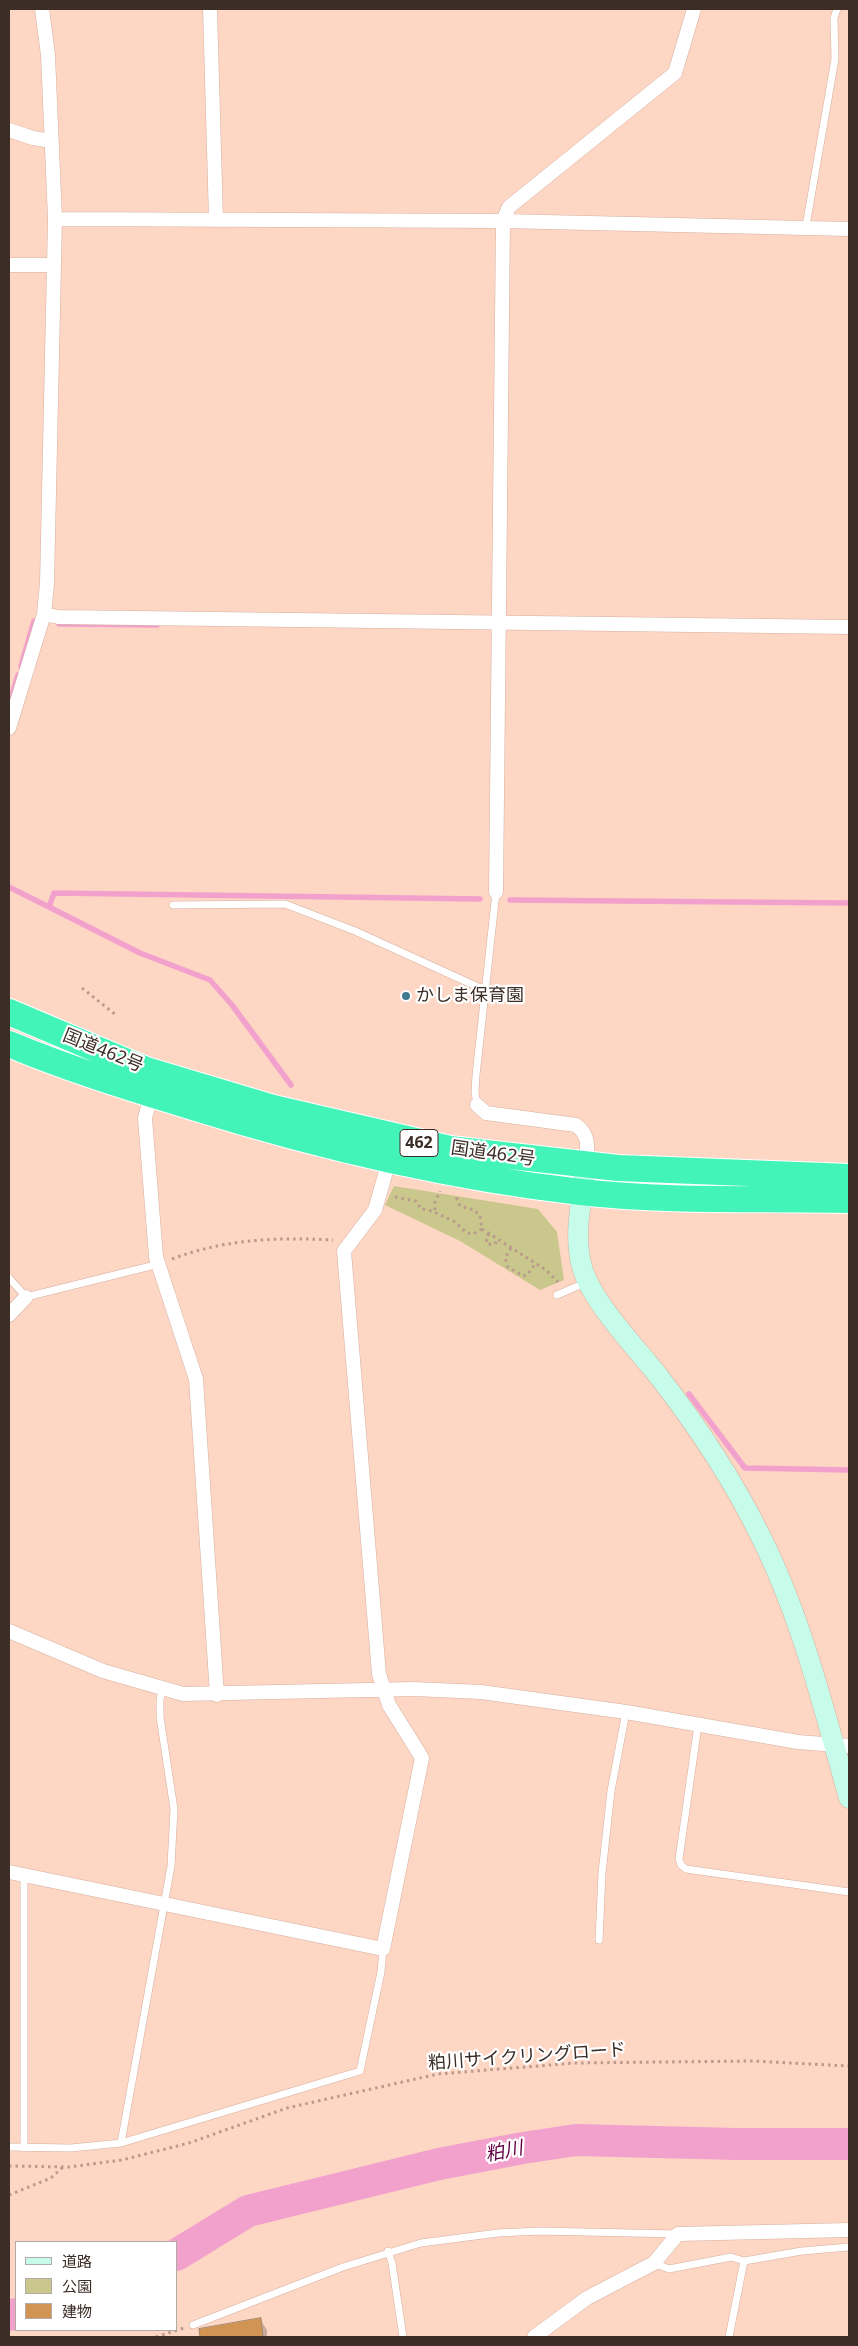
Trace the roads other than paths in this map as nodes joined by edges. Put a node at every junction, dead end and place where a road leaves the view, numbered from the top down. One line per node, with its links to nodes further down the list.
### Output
1 (42, 9): 6 (street)
2 (210, 9): 8 (street)
3 (694, 9): 9 (street)
4 (837, 9): 10 (lane)
5 (9, 130): 6 (street)
6 (51, 141): 7 (street)
7 (55, 220): 8 (street); 13 (street)
8 (216, 220): 9 (street)
9 (503, 221): 10 (street); 15 (street)
10 (806, 226): 11 (street)
11 (849, 229)
12 (9, 265): 13 (street)
13 (52, 265): 14 (street)
14 (44, 614): 15 (street); 17 (street)
15 (497, 622): 16 (street); 18 (street)
16 (849, 627)
17 (9, 728)
18 (496, 892): 20 (lane)
19 (173, 905): 20 (lane)
20 (485, 988): 24 (lane)
21 (9, 1012): 26 (highway, 国道462号 / 462)
22 (9, 1044): 23 (highway, 国道462号 / 462)
23 (151, 1095): 25 (highway, 国道462号 / 462); 30 (street)
24 (477, 1105): 26 (street)
25 (389, 1161): 28 (highway, 国道462号 / 462); 38 (street)
26 (586, 1165): 27 (highway, 国道462号 / 462); 28 (street)
27 (849, 1177)
28 (582, 1192): 29 (highway, 国道462号 / 462); 32 (street)
29 (849, 1200)
30 (159, 1264): 34 (lane); 39 (street)
31 (9, 1278): 34 (lane)
32 (587, 1282): 33 (lane); 42 (street)
33 (557, 1295)
34 (26, 1297): 35 (street)
35 (9, 1315)
36 (9, 1631): 37 (street)
37 (163, 1688): 39 (street); 47 (lane)
38 (383, 1690): 39 (street); 40 (street); 49 (street)
39 (217, 1695)
40 (626, 1712): 41 (street); 48 (lane)
41 (698, 1724): 42 (street); 46 (lane)
42 (842, 1746): 43 (street)
43 (849, 1798)
44 (9, 1872): 45 (street)
45 (24, 1876): 47 (street); 52 (lane)
46 (849, 1892)
47 (163, 1904): 49 (street); 50 (lane)
48 (598, 1940)
49 (383, 1949): 50 (lane)
50 (121, 2143): 52 (lane)
51 (9, 2147): 52 (lane)
52 (24, 2148)
53 (849, 2230): 54 (street)
54 (678, 2234): 56 (lane); 58 (street)
55 (849, 2248): 57 (lane)
56 (388, 2251): 59 (lane); 60 (lane)
57 (744, 2261): 58 (lane); 62 (lane)
58 (654, 2263): 61 (street)
59 (193, 2325)
60 (402, 2337)
61 (534, 2337)
62 (729, 2337)

